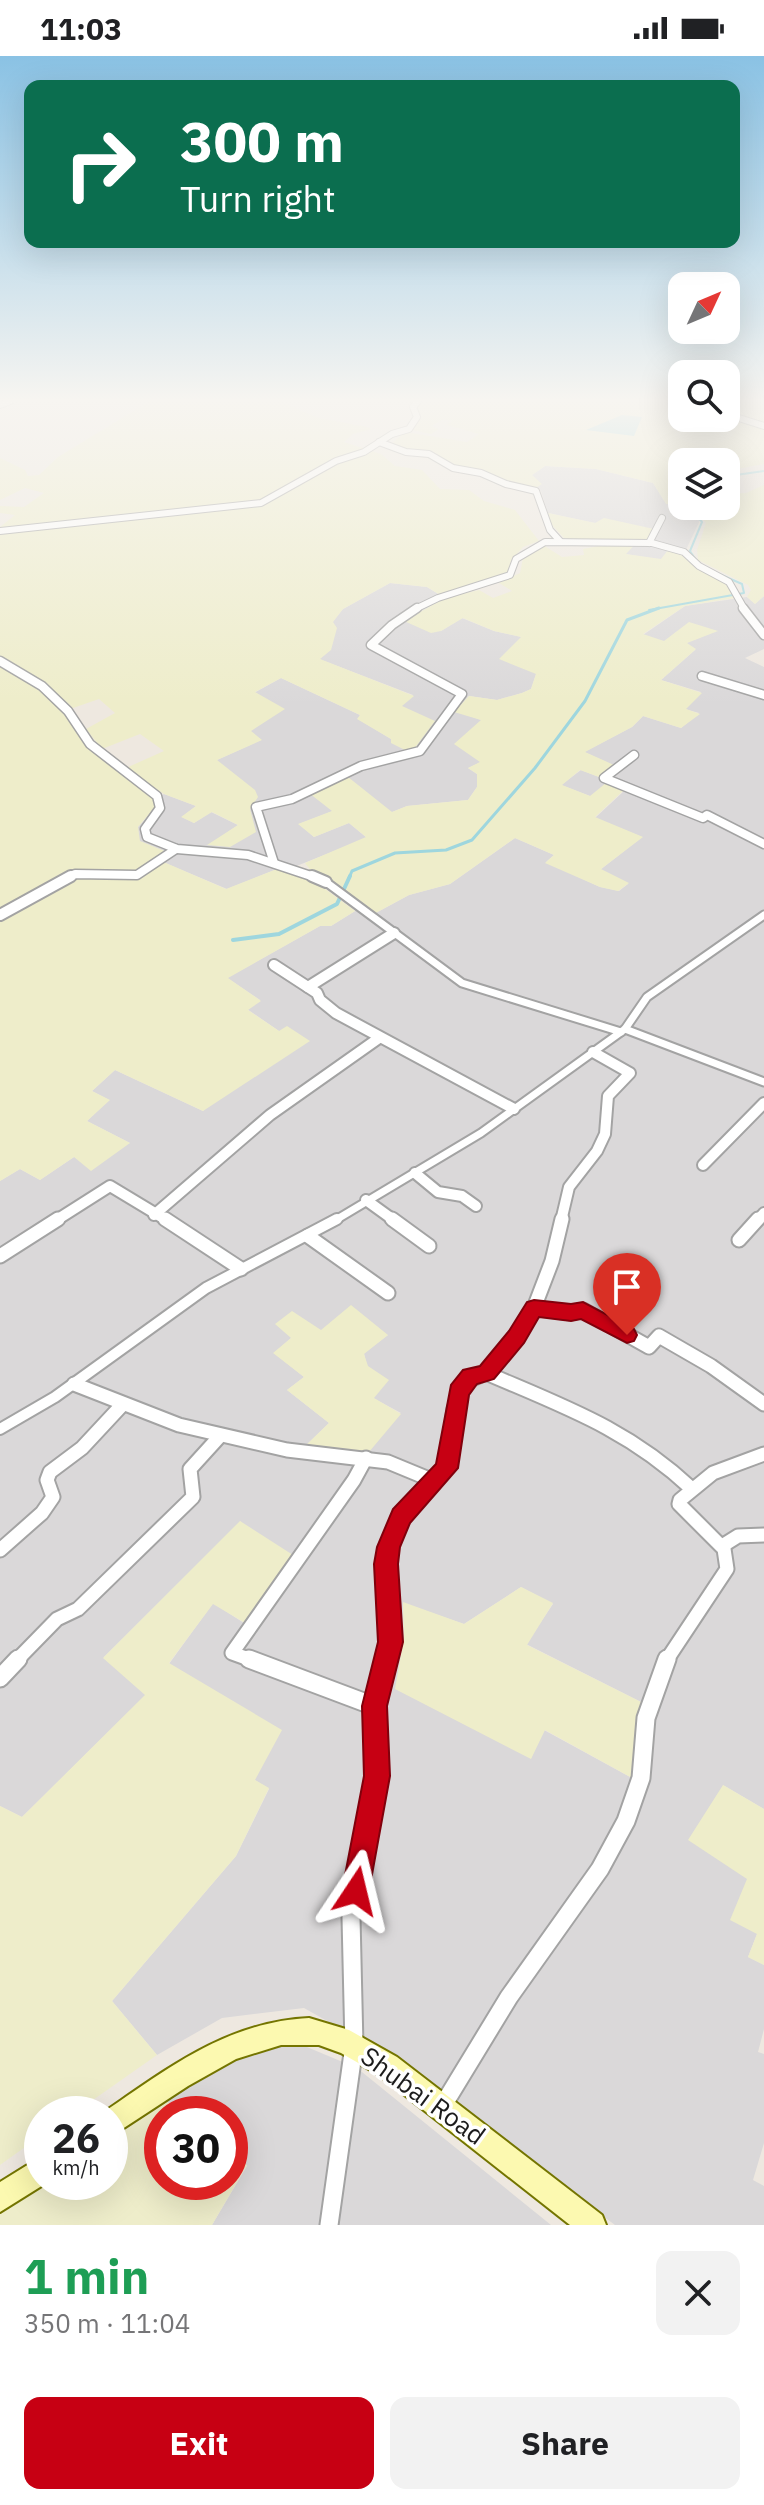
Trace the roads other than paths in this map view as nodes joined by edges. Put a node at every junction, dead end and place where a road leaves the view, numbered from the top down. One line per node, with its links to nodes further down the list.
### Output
1 (262, 502): 4 (street)
2 (540, 502): 5 (street)
3 (662, 518): 6 (street)
4 (0, 531)
5 (560, 541): 6 (street); 14 (street)
6 (649, 543): 7 (street)
7 (764, 635)
8 (0, 661): 13 (street)
9 (702, 676): 10 (street)
10 (764, 695)
11 (634, 755): 12 (street)
12 (764, 844)
13 (176, 849): 14 (street); 16 (street)
14 (274, 863): 15 (street)
15 (326, 882): 18 (street)
16 (0, 915)
17 (764, 915): 21 (street)
18 (394, 933): 20 (street); 21 (street)
19 (274, 965): 20 (street)
20 (308, 987): 22 (street)
21 (623, 1030): 23 (street); 24 (street)
22 (379, 1038): 26 (street); 32 (street)
23 (593, 1052): 26 (street); 39 (street)
24 (764, 1082)
25 (764, 1103): 27 (street)
26 (514, 1109): 28 (street)
27 (703, 1165)
28 (415, 1173): 29 (street); 30 (street)
29 (366, 1200): 33 (street); 35 (street)
30 (476, 1206)
31 (764, 1213): 34 (street)
32 (154, 1215): 36 (street); 37 (street)
33 (308, 1236): 37 (street); 38 (street)
34 (739, 1240)
35 (429, 1246)
36 (0, 1256)
37 (241, 1269): 41 (street)
38 (388, 1293)
39 (534, 1308): 40 (street); 43 (street)
40 (486, 1373): 48 (street); 49 (street)
41 (74, 1384): 42 (street); 44 (street)
42 (123, 1404): 45 (street); 52 (street)
43 (764, 1404)
44 (0, 1429)
45 (220, 1436): 47 (street); 53 (street)
46 (764, 1454): 49 (street)
47 (366, 1458): 48 (street); 54 (street)
48 (434, 1481): 54 (street)
49 (692, 1489): 51 (street)
50 (764, 1535): 51 (street)
51 (722, 1546): 56 (street)
52 (0, 1550)
53 (0, 1678)
54 (374, 1706): 55 (street)
55 (354, 2046): 56 (main road, Shubai Road); 57 (main road, Shubai Road); 60 (street)
56 (442, 2107): 61 (main road, Shubai Road)
57 (128, 2112)
58 (24, 2182): 59 (main road)
59 (0, 2198)
60 (329, 2225)
61 (592, 2225)

